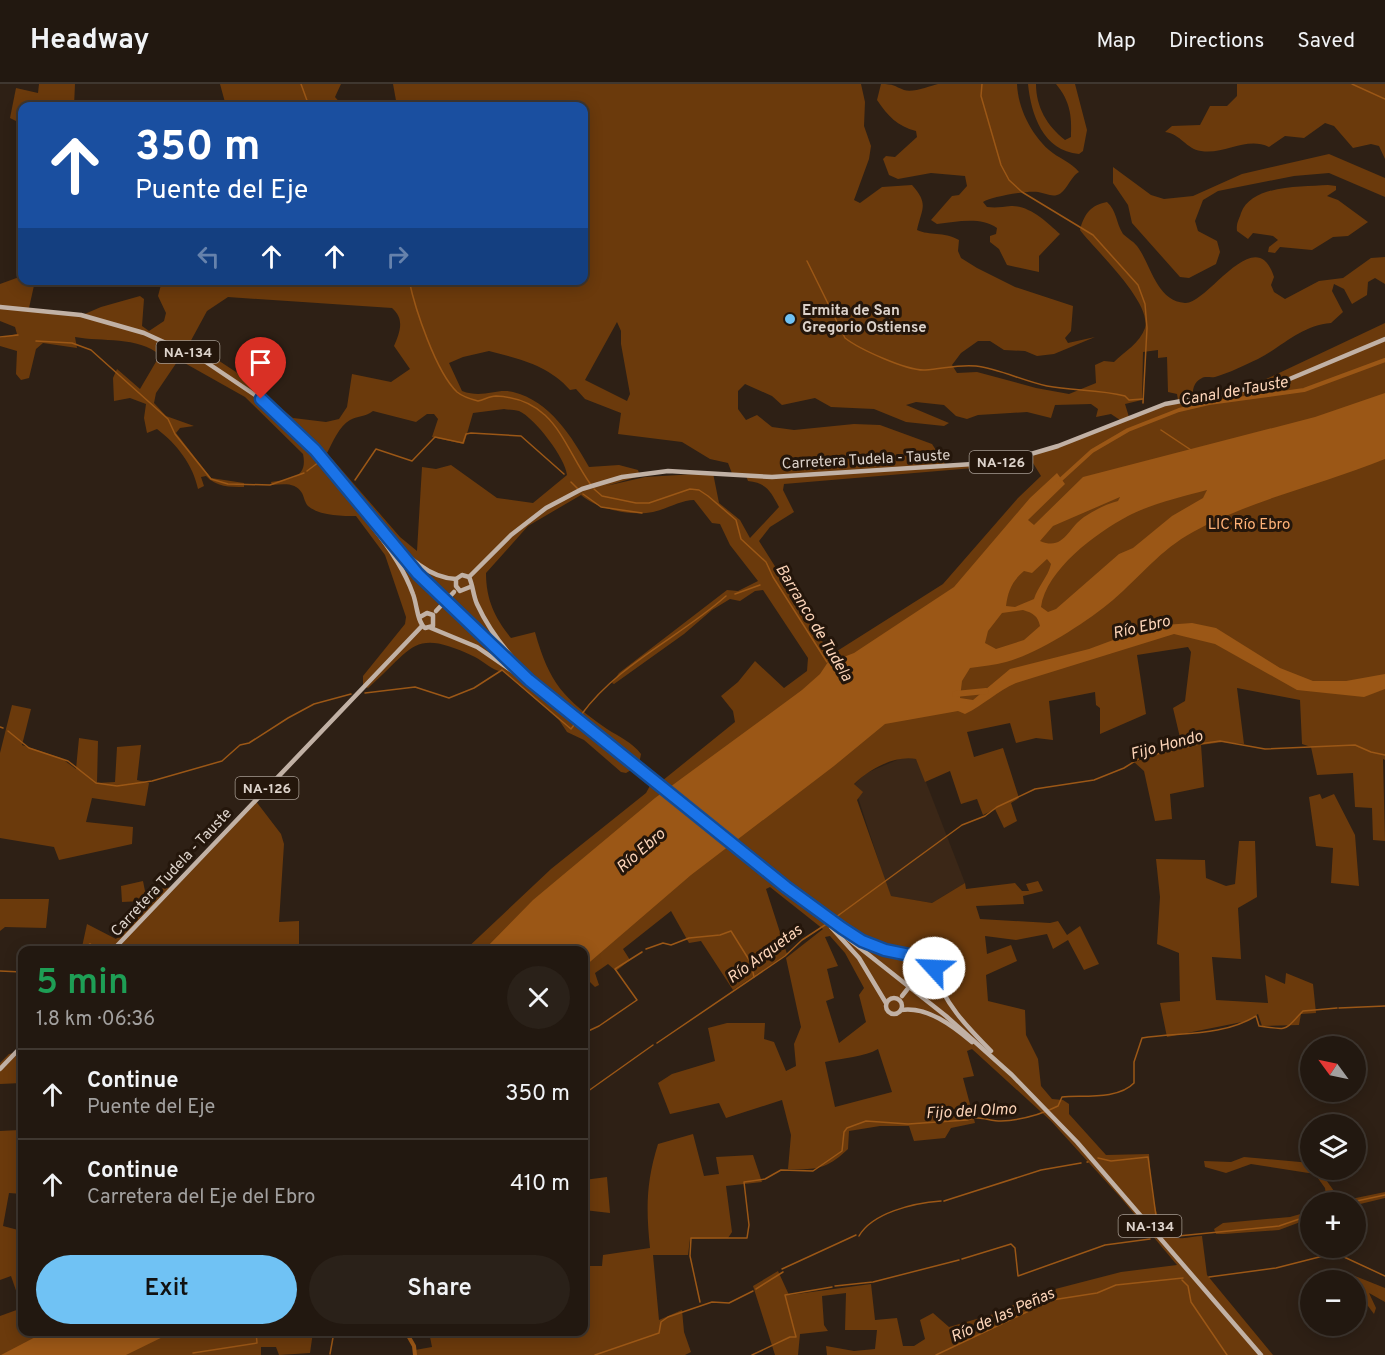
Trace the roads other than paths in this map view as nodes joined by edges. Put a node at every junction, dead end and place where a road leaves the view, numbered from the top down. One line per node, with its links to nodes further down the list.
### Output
1 (0, 307): 3 (main road, NA-134)
2 (1385, 339): 5 (main road, Carretera Tudela - Tauste / NA-126)
3 (336, 477): 4 (main road, NA-134); 6 (main road)
4 (356, 501): 10 (main road); 13 (main road, NA-134)
5 (469, 577): 6 (main road); 7 (main road)
6 (456, 579): 8 (main road)
7 (470, 587): 8 (main road); 13 (main road)
8 (456, 591): 9 (main road, bridge)
9 (435, 613): 10 (main road); 12 (main road)
10 (420, 617): 11 (main road)
11 (422, 627): 12 (main road); 17 (main road, Carretera Tudela - Tauste / NA-126)
12 (431, 628): 14 (main road)
13 (563, 707): 14 (main road, NA-134)
14 (585, 726): 15 (main road, NA-134)
15 (786, 887): 16 (main road, NA-134); 18 (main road)
16 (802, 902): 22 (main road); 26 (main road, NA-134)
17 (117, 946)
18 (921, 960): 19 (main road); 20 (main road)
19 (934, 970): 20 (main road); 26 (main road)
20 (919, 976): 21 (main road, bridge)
21 (901, 998): 22 (main road); 23 (main road)
22 (886, 1003): 23 (main road)
23 (901, 1010): 27 (main road)
24 (18, 1050): 25 (main road)
25 (0, 1069)
26 (1012, 1075): 27 (main road, NA-134)
27 (1036, 1099): 28 (main road, NA-134)
28 (1261, 1355)

